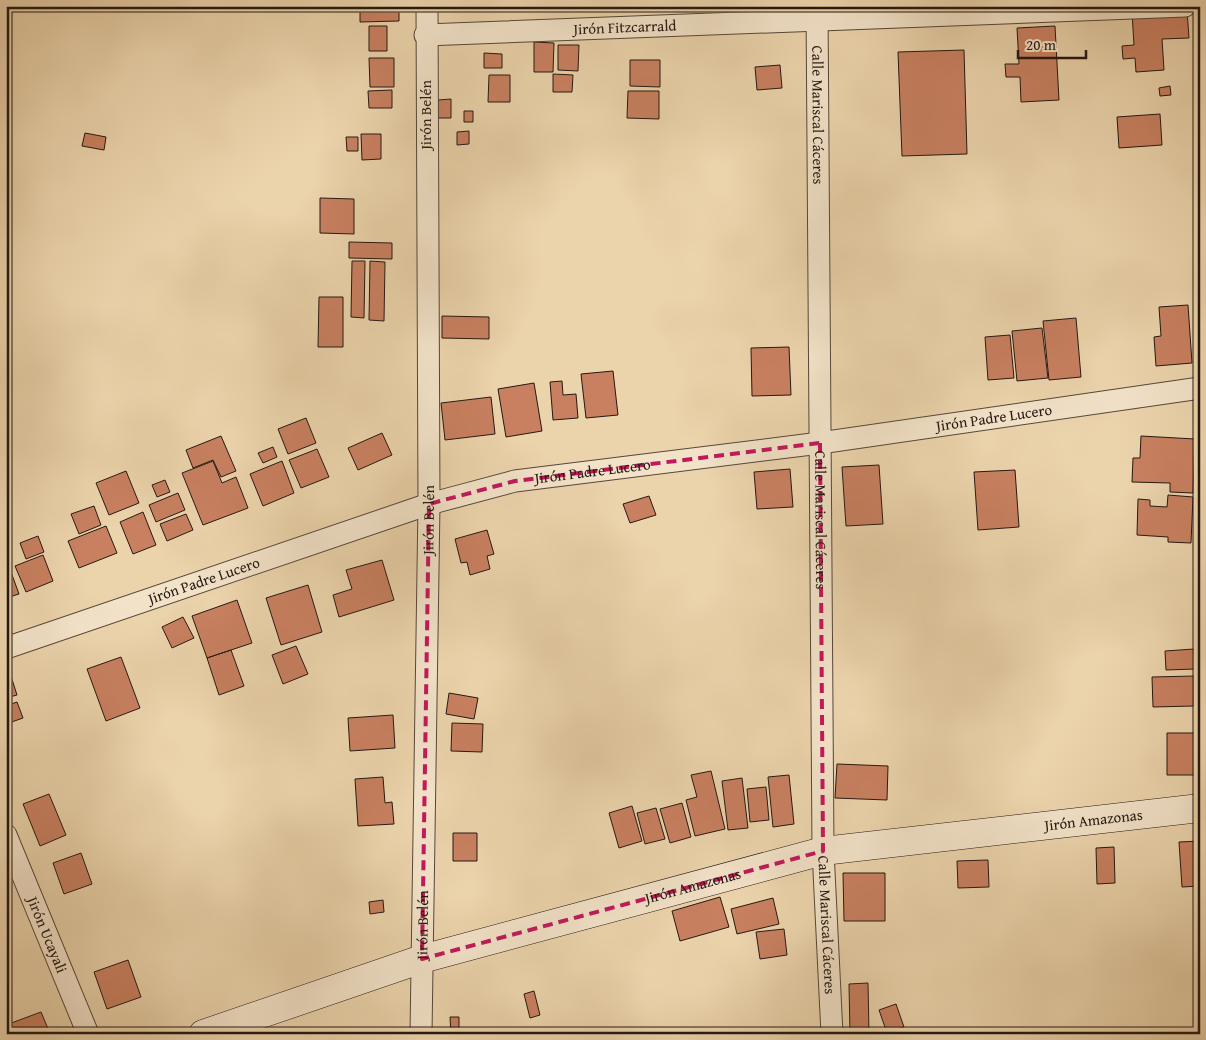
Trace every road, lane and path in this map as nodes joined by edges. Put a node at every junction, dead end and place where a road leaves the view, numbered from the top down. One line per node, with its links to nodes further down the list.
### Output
1 (427, 6): 4 (street, Jirón Belén)
2 (1185, 6): 3 (street, Jirón Fitzcarrald)
3 (817, 14): 4 (street, Jirón Fitzcarrald); 6 (street, Calle Mariscal Cáceres)
4 (425, 34): 7 (street, Jirón Belén)
5 (1200, 388): 6 (street, Jirón Padre Lucero)
6 (820, 443): 7 (street, Jirón Padre Lucero); 11 (street, Calle Mariscal Cáceres)
7 (429, 504): 8 (street, Jirón Padre Lucero); 12 (street, Jirón Belén)
8 (6, 648)
9 (1200, 808): 11 (street, Jirón Amazonas)
10 (6, 834): 13 (street, Jirón Ucayali)
11 (823, 851): 12 (street, Jirón Amazonas); 16 (street, Calle Mariscal Cáceres)
12 (422, 959): 14 (street, Jirón Amazonas); 15 (street, Jirón Belén)
13 (88, 1034)
14 (203, 1034)
15 (421, 1034)
16 (832, 1034)

